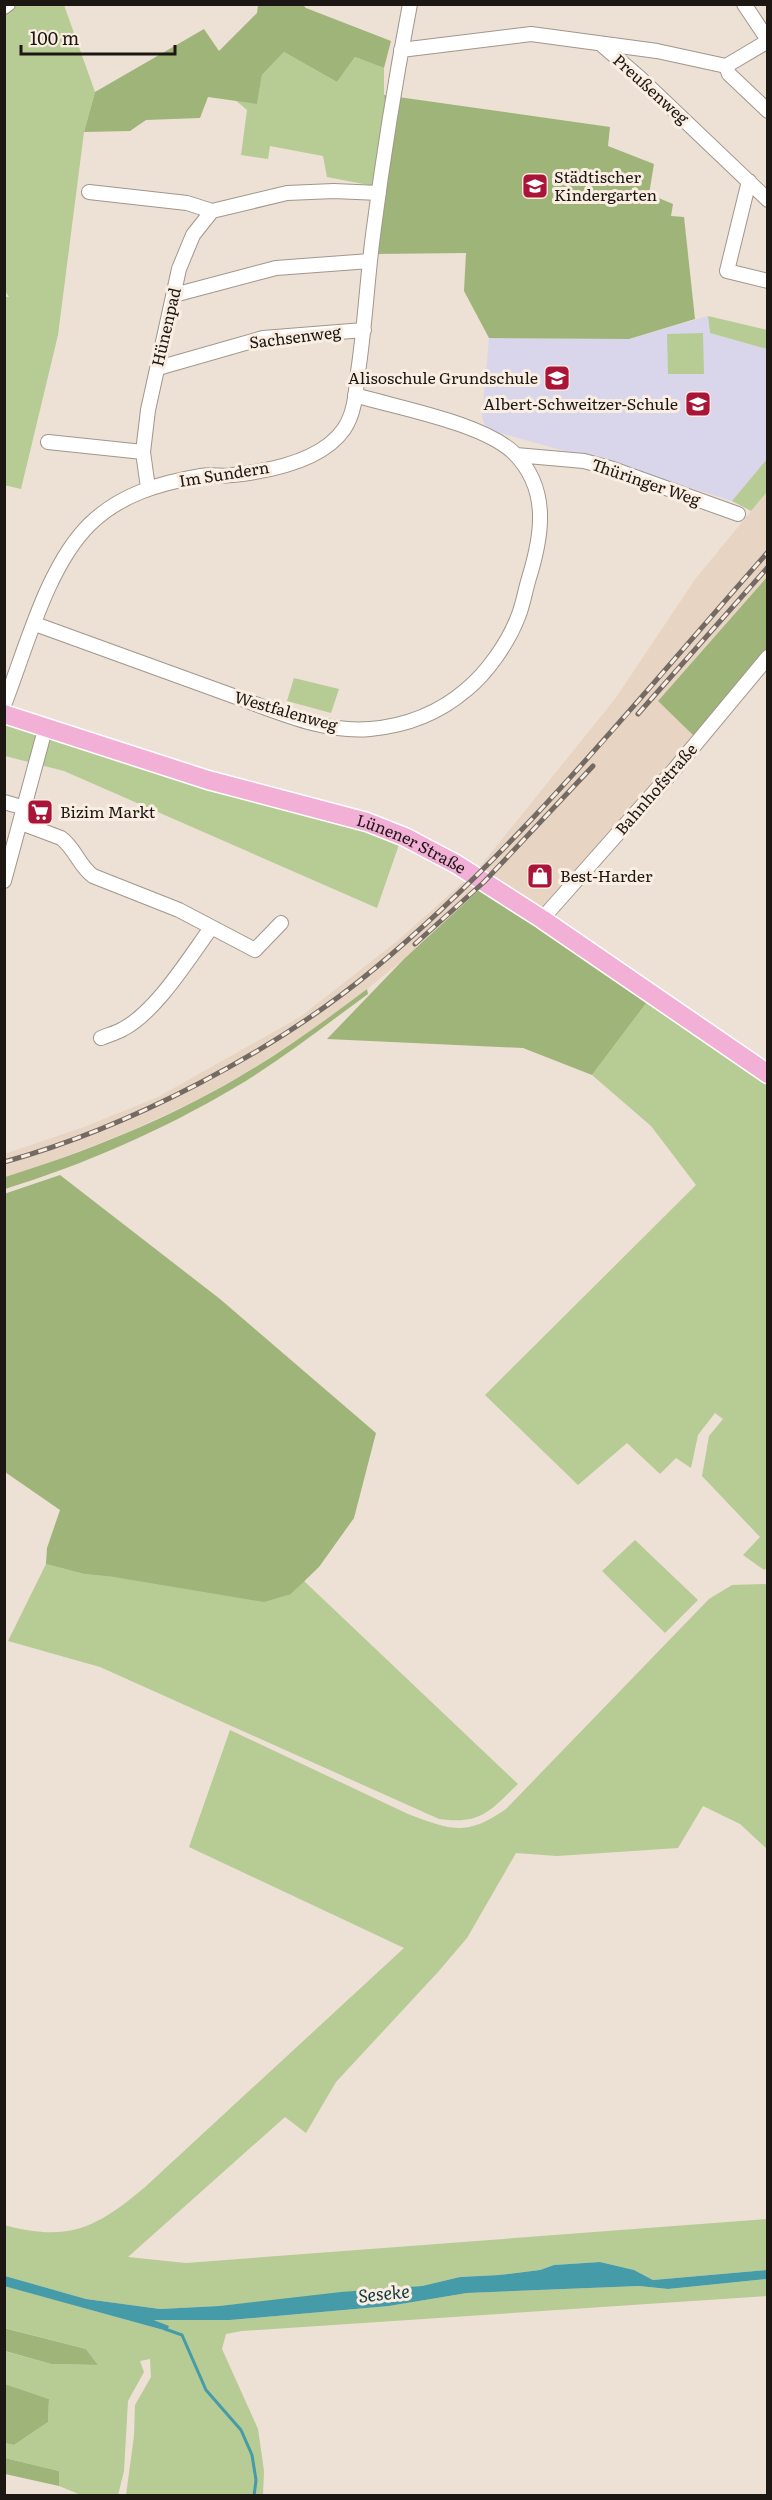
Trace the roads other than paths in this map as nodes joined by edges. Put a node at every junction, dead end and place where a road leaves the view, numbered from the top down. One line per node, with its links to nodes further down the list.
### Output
1 (8, 4): 4 (street)
2 (410, 4): 7 (street, Im Sundern)
3 (744, 4): 5 (street)
4 (4, 7)
5 (768, 40): 8 (street)
6 (602, 45): 7 (street, Preußenweg); 8 (street); 10 (street, Preußenweg)
7 (401, 50): 12 (street, Im Sundern)
8 (726, 66): 9 (street)
9 (768, 111)
10 (749, 181): 13 (street, Preußenweg); 16 (street)
11 (89, 192): 14 (street)
12 (379, 193): 14 (street); 15 (street, Im Sundern)
13 (768, 200)
14 (212, 211): 17 (street, Hünenpad)
15 (370, 261): 17 (street); 18 (street, Im Sundern)
16 (768, 281)
17 (174, 295): 19 (street, Hünenpad)
18 (364, 330): 19 (street, Sachsenweg); 20 (street, Im Sundern)
19 (158, 368): 22 (street, Hünenpad)
20 (355, 395): 23 (street, Westfalenweg); 24 (street, Im Sundern)
21 (48, 442): 22 (street)
22 (143, 452): 24 (street, Hünenpad)
23 (516, 455): 25 (street, Thüringer Weg); 26 (street, Westfalenweg)
24 (148, 488): 26 (street, Im Sundern)
25 (738, 514)
26 (35, 624): 28 (street, Im Sundern)
27 (768, 657): 35 (street, Bahnhofstraße)
28 (4, 705)
29 (4, 714): 30 (main road, Lünener Straße)
30 (46, 726): 32 (street); 35 (main road, Lünener Straße)
31 (4, 802): 32 (street)
32 (25, 808): 33 (street)
33 (21, 823): 34 (street); 37 (street)
34 (4, 881)
35 (542, 919): 39 (main road, Lünener Straße)
36 (281, 923): 37 (street)
37 (211, 928): 38 (street)
38 (101, 1038)
39 (768, 1074)

